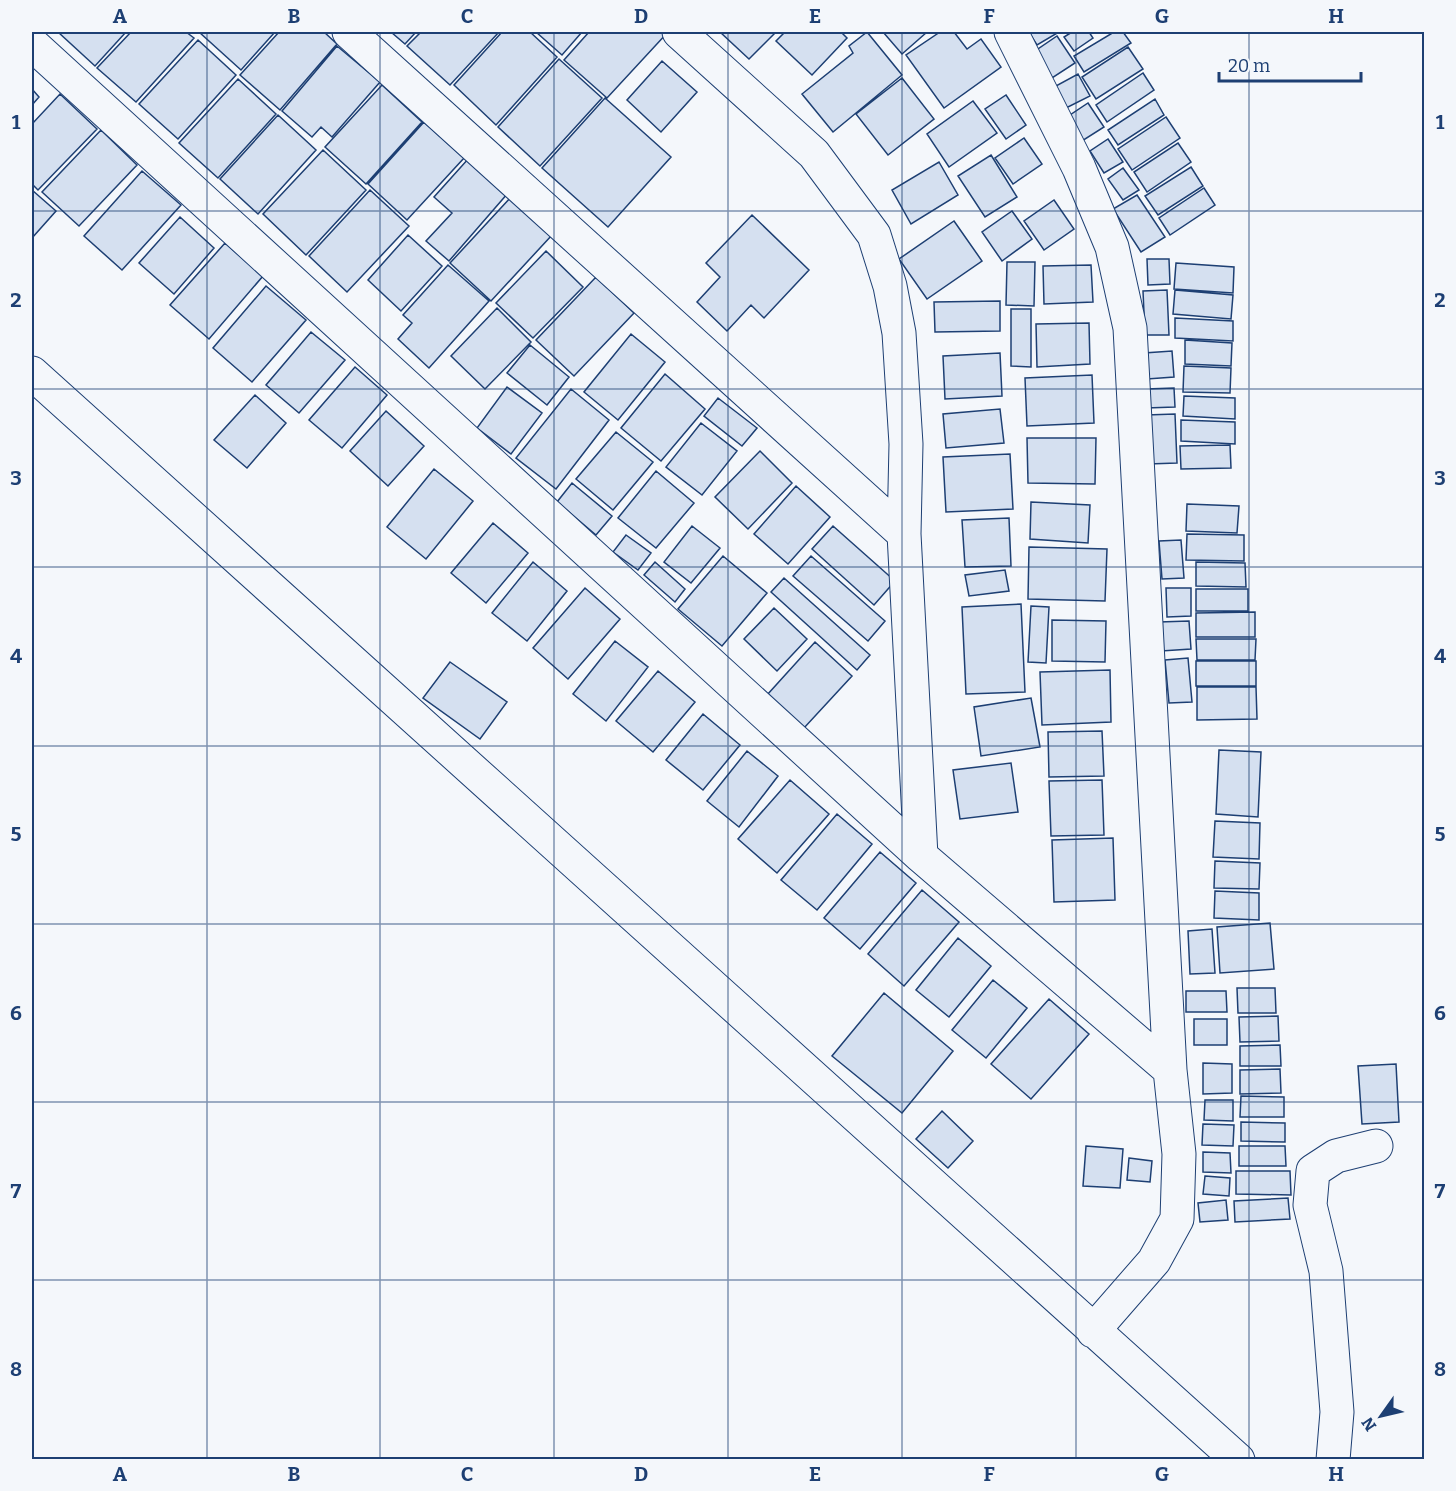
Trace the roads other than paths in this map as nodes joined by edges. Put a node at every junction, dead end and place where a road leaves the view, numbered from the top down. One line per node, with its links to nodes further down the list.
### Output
1 (349, 32): 6 (street)
2 (678, 32): 6 (street)
3 (1011, 32): 8 (street)
4 (32, 44): 7 (street)
5 (32, 373): 10 (street)
6 (904, 534): 7 (street)
7 (921, 856): 8 (street)
8 (1170, 1070): 10 (street)
9 (1376, 1146): 12 (street)
10 (1093, 1331): 11 (street)
11 (1238, 1460)
12 (1333, 1460)

